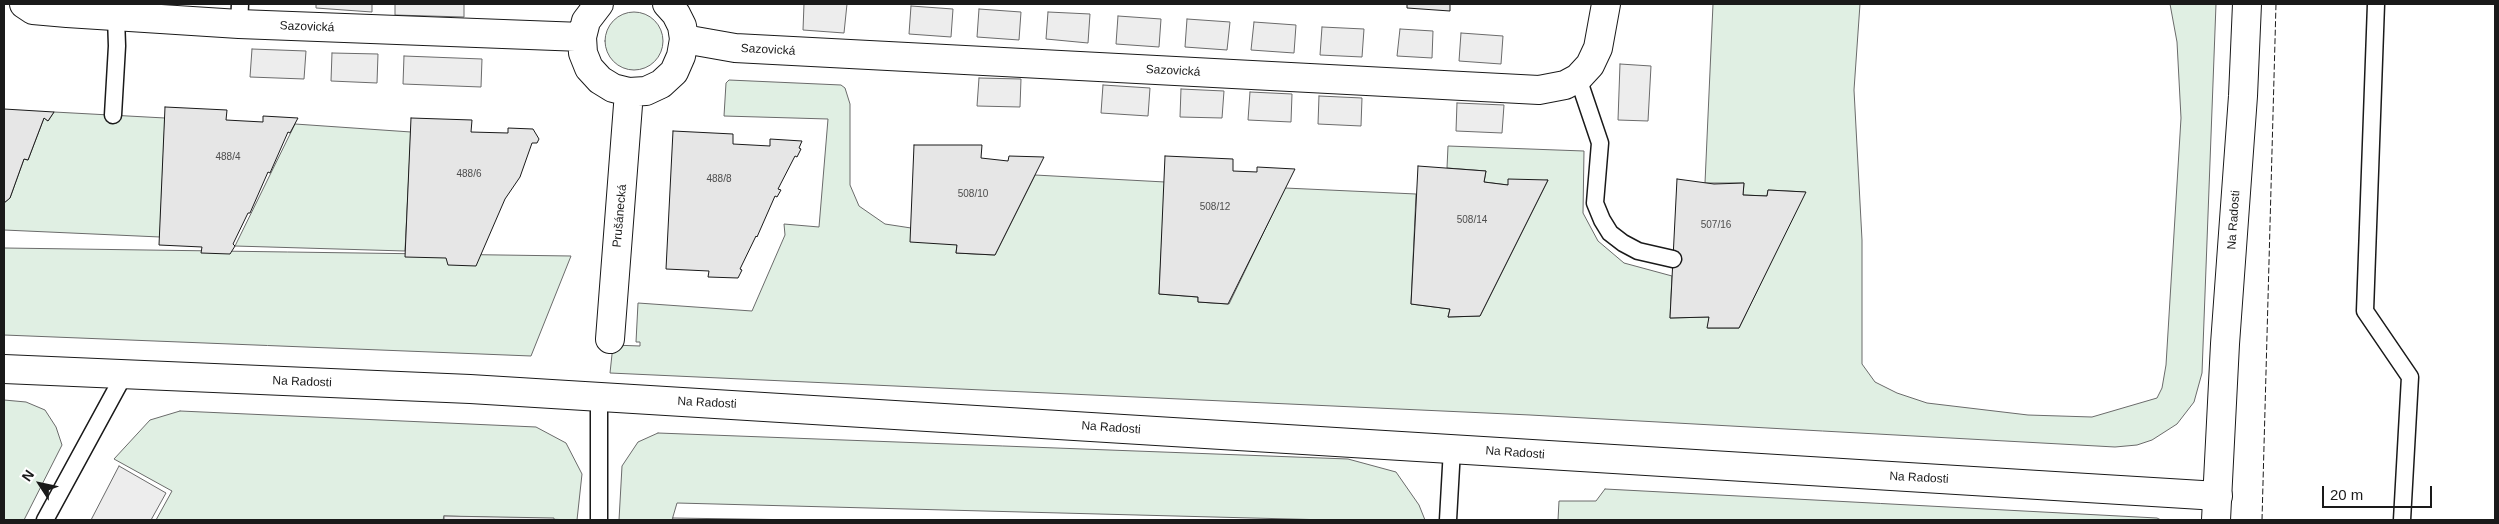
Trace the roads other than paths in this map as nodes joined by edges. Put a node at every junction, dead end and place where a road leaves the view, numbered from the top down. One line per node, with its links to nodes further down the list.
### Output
1 (599, 4): 10 (street)
2 (667, 4): 11 (street)
3 (1606, 4): 12 (street)
4 (2247, 4): 21 (street, Na Radosti)
5 (2376, 4): 25 (lane)
6 (28, 7): 9 (street, Sazovická)
7 (144, 11): 8 (street, Sazovická); 9 (street, Sazovická)
8 (239, 14): 10 (street, Sazovická)
9 (116, 17): 14 (lane)
10 (582, 37): 13 (street)
11 (684, 40): 12 (street, Sazovická); 13 (street)
12 (1578, 78): 15 (lane)
13 (629, 92): 16 (street, Prušánecká)
14 (113, 115)
15 (1673, 259)
16 (610, 339)
17 (4, 370): 18 (street, Na Radosti)
18 (124, 374): 19 (street, Na Radosti); 22 (lane)
19 (599, 397): 20 (street, Na Radosti); 23 (lane)
20 (1452, 449): 21 (street, Na Radosti); 24 (lane)
21 (2217, 508)
22 (45, 520)
23 (599, 520)
24 (1448, 520)
25 (2402, 520)

